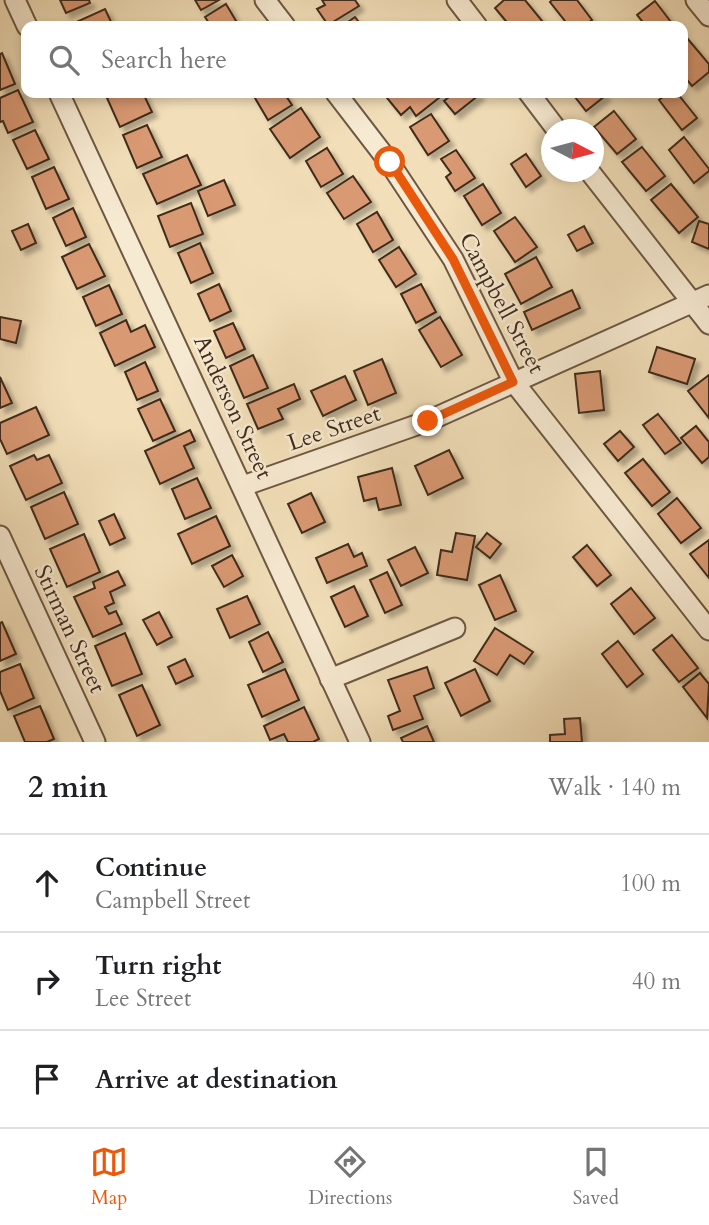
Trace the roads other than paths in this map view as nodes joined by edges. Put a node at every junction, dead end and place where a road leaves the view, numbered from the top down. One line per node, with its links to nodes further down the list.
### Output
1 (15, 0): 6 (street)
2 (265, 0): 7 (street)
3 (457, 0): 8 (street)
4 (696, 0): 5 (street)
5 (709, 16)
6 (25, 21)
7 (281, 21)
8 (473, 21)
9 (60, 98): 17 (street, Anderson Street)
10 (340, 98): 16 (street, Campbell Street)
11 (533, 98): 12 (street)
12 (549, 119)
13 (599, 182): 14 (street)
14 (701, 299): 15 (street); 16 (street, Lee Street)
15 (709, 324)
16 (513, 382): 17 (street, Lee Street); 20 (street, Campbell Street)
17 (243, 486): 21 (street, Anderson Street)
18 (0, 537): 22 (street, Stirman Street)
19 (455, 628): 21 (street)
20 (709, 630)
21 (330, 679): 23 (street, Anderson Street)
22 (95, 742)
23 (360, 742)

